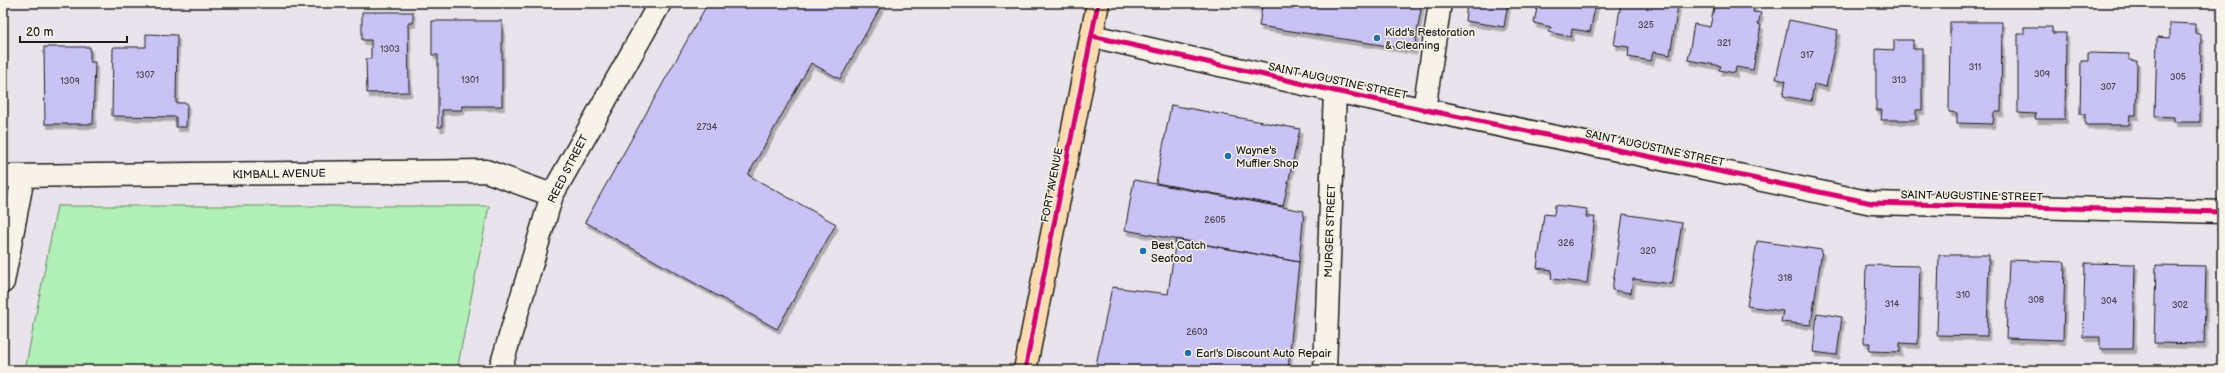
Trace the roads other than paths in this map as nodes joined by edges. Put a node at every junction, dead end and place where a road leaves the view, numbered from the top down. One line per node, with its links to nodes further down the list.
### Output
1 (660, 3): 8 (street, REED STREET)
2 (1098, 3): 4 (main road, FORT AVENUE)
3 (1440, 3): 6 (street)
4 (1092, 36): 5 (street, SAINT AUGUSTINE STREET); 12 (main road, FORT AVENUE)
5 (1335, 92): 6 (street, SAINT AUGUSTINE STREET); 13 (street, MURGER STREET)
6 (1424, 110): 9 (street, SAINT AUGUSTINE STREET)
7 (13, 176): 8 (street, KIMBALL AVENUE); 10 (street)
8 (552, 195): 11 (street, REED STREET)
9 (2222, 212)
10 (3, 282)
11 (500, 370)
12 (1026, 370)
13 (1325, 370)

